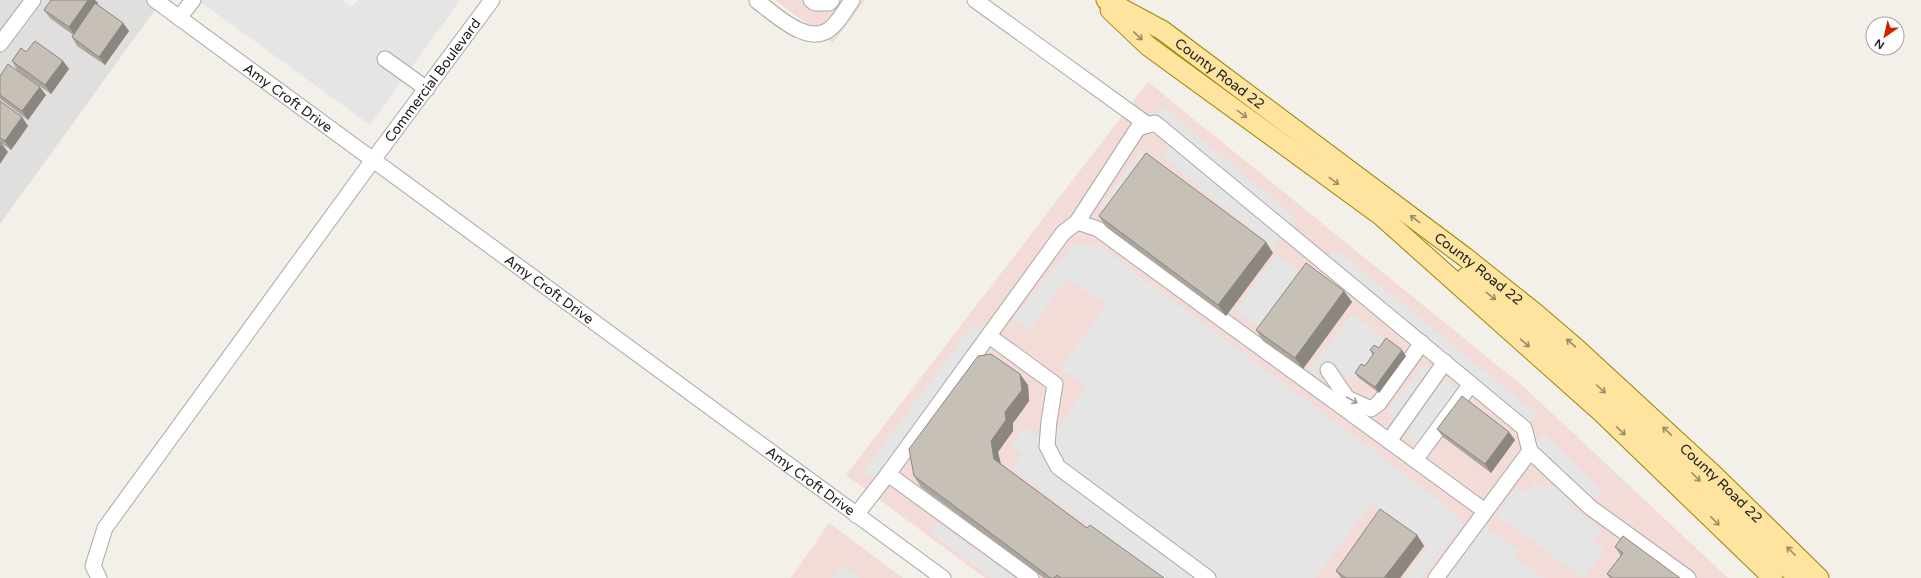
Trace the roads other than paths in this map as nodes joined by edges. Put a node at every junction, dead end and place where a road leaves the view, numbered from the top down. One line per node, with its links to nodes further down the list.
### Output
1 (33, 0): 13 (street)
2 (156, 0): 12 (street, Amy Croft Drive)
3 (193, 0): 12 (street)
4 (492, 0): 15 (street, Commercial Boulevard)
5 (757, 0): 8 (street)
6 (811, 0): 7 (street)
7 (832, 0)
8 (852, 0)
9 (975, 0): 16 (street)
10 (1099, 0): 18 (main road, County Road 22, one-way to 18)
11 (1106, 0): 39 (main road, County Road 22, one-way to 11)
12 (179, 18): 17 (street, Amy Croft Drive)
13 (0, 44)
14 (385, 60): 15 (street)
15 (427, 89): 17 (street, Commercial Boulevard)
16 (1148, 125): 19 (street); 21 (street)
17 (373, 160): 30 (street, Amy Croft Drive); 31 (street, Commercial Boulevard)
18 (1380, 215): 37 (main road, County Road 22, one-way to 37); 38 (main road, one-way to 38)
19 (1077, 222): 20 (street); 25 (street)
20 (989, 336): 28 (street); 34 (street)
21 (1422, 343): 22 (street); 23 (street, one-way to 21)
22 (1445, 362): 24 (street); 25 (street)
23 (1328, 370)
24 (1471, 384): 26 (street); 27 (street)
25 (1389, 441): 27 (street)
26 (1530, 451): 29 (street); 36 (street)
27 (1415, 460): 29 (street)
28 (888, 474): 30 (street); 33 (street)
29 (1485, 511): 35 (street)
30 (856, 515): 32 (street, Amy Croft Drive)
31 (99, 578)
32 (943, 578)
33 (1031, 578)
34 (1208, 578)
35 (1436, 578)
36 (1688, 578)
37 (1773, 578)
38 (1798, 578)
39 (1819, 578)

